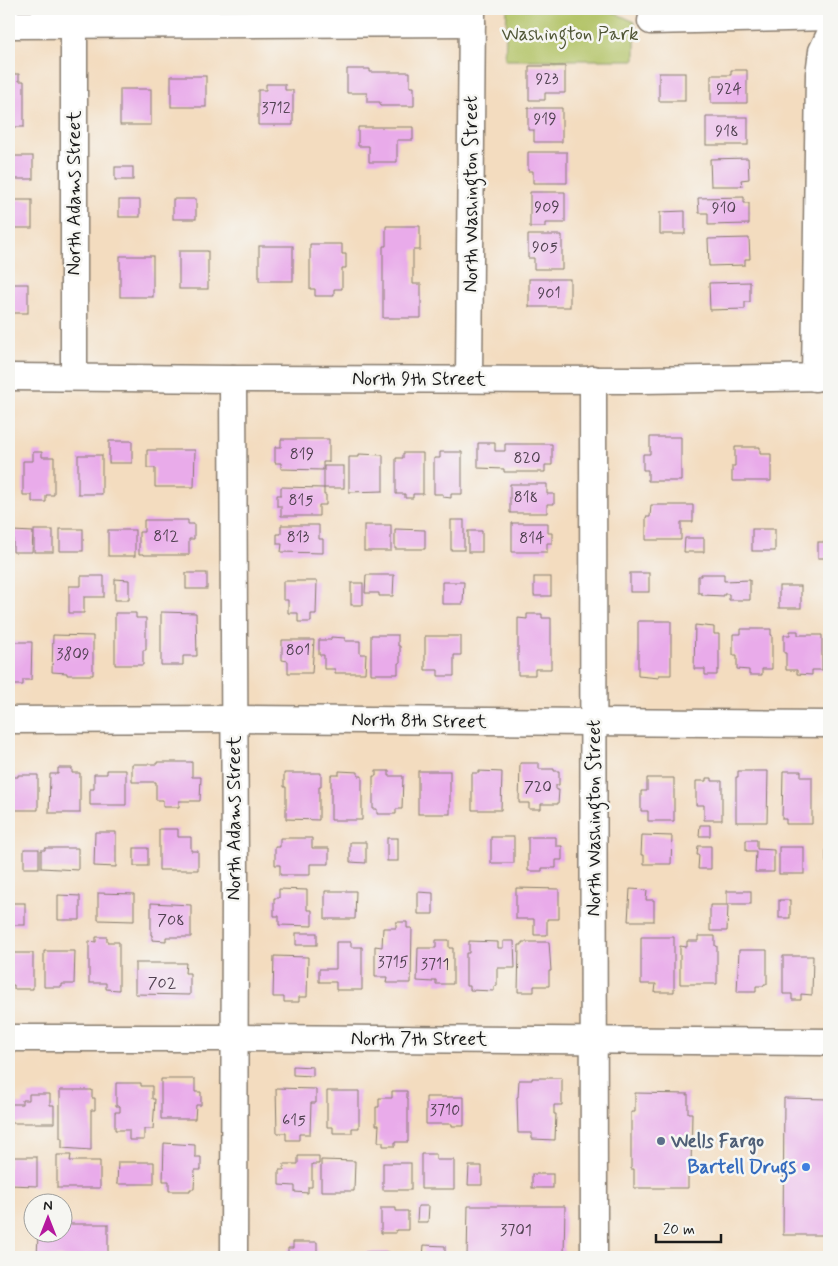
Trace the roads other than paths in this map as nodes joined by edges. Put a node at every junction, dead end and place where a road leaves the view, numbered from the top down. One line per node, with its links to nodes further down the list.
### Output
1 (472, 16): 2 (street); 11 (street, North Washington Street)
2 (74, 17): 5 (street); 8 (street, North Adams Street)
3 (829, 17): 4 (street)
4 (651, 21)
5 (9, 25)
6 (829, 36): 9 (street)
7 (9, 377): 8 (street, North 9th Street)
8 (74, 377): 10 (street, North 9th Street)
9 (822, 377): 12 (street, North 9th Street)
10 (233, 379): 11 (street, North 9th Street); 13 (street, North Adams Street)
11 (469, 379): 12 (street, North 9th Street)
12 (593, 379): 15 (street, North Washington Street)
13 (234, 719): 14 (street, North 8th Street); 15 (street, North 8th Street); 18 (street, North Adams Street)
14 (9, 720)
15 (594, 723): 16 (street, North 8th Street); 19 (street, North Washington Street)
16 (829, 724)
17 (9, 1038): 18 (street, North 7th Street)
18 (234, 1038): 19 (street, North 7th Street); 21 (street, North Adams Street)
19 (594, 1040): 20 (street, North 7th Street); 22 (street, North Washington Street)
20 (829, 1042)
21 (234, 1257)
22 (594, 1257)

